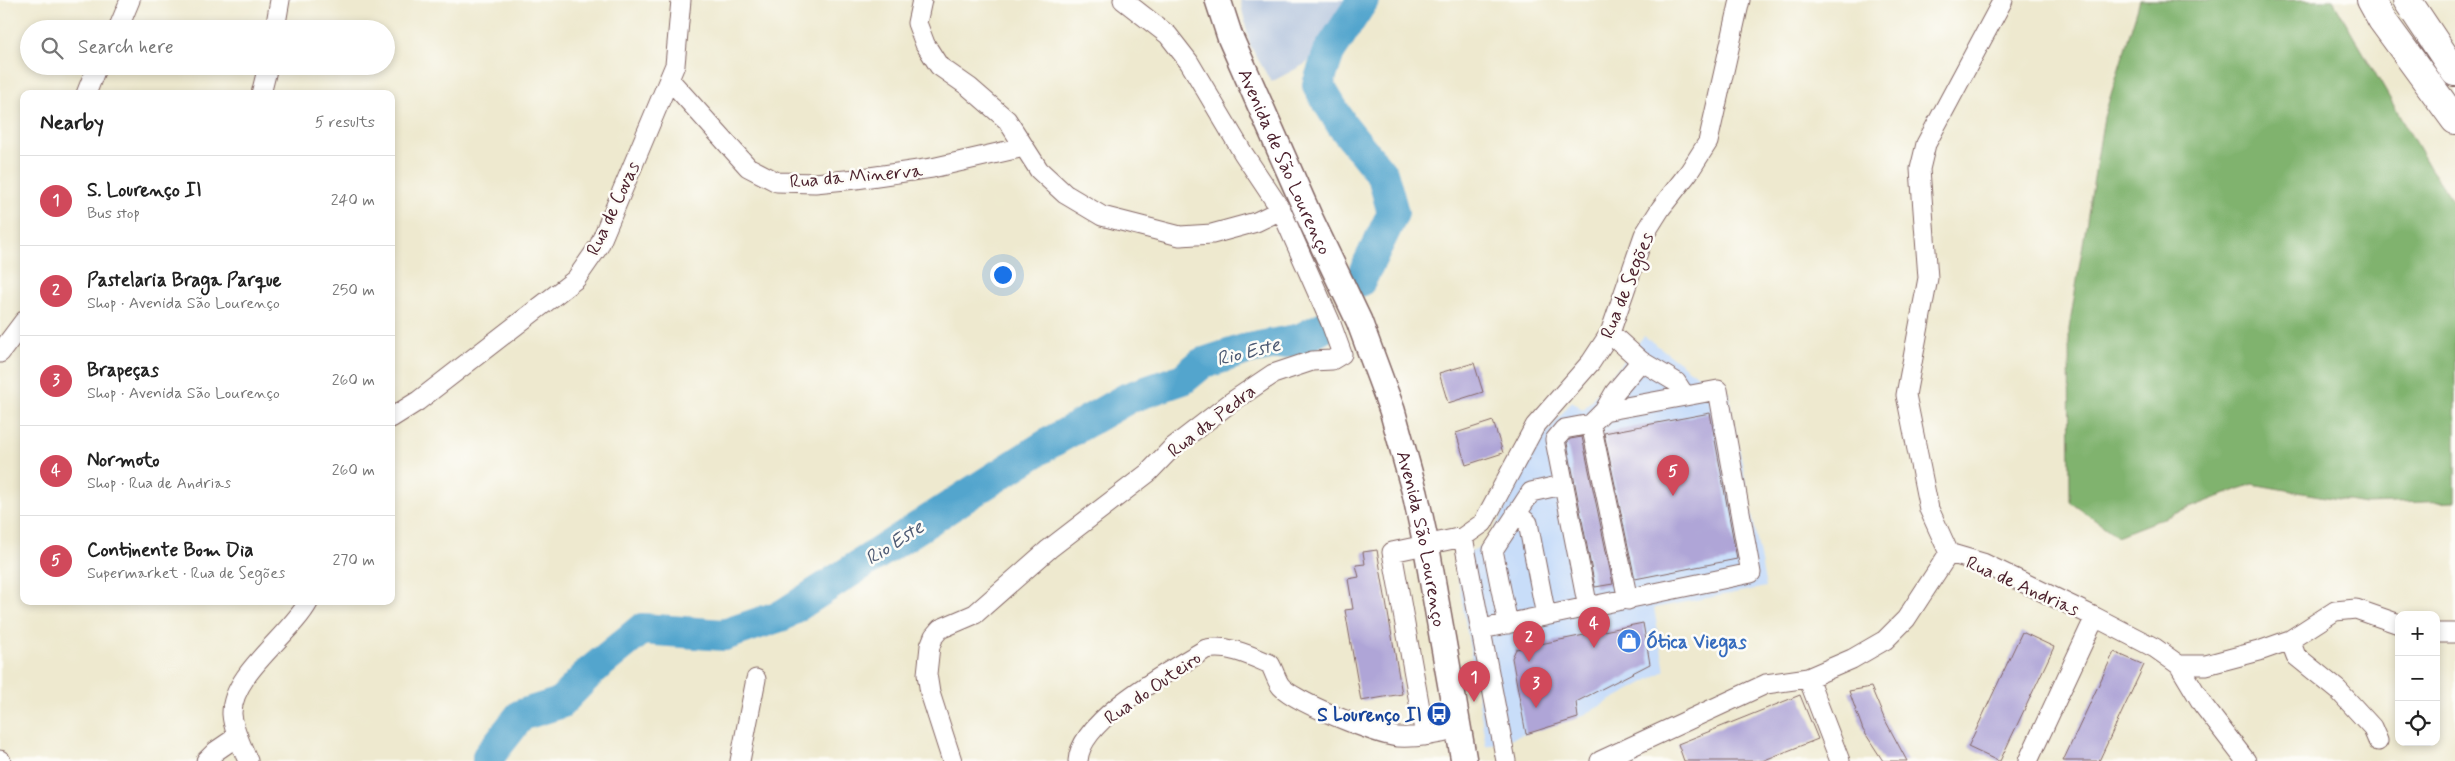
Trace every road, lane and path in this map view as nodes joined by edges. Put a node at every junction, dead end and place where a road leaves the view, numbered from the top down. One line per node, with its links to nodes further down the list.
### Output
1 (130, 0): 11 (street)
2 (280, 0): 12 (street)
3 (681, 0): 16 (street, Rua de Covas)
4 (922, 0): 20 (street)
5 (1123, 0): 21 (street)
6 (1218, 0): 22 (main road, Avenida de São Lourenço)
7 (1740, 0): 25 (street, Rua de Segões)
8 (2003, 0): 35 (street)
9 (2370, 0): 19 (highway)
10 (2407, 0): 13 (highway)
11 (122, 20)
12 (277, 20)
13 (2455, 72)
14 (93, 75): 17 (street)
15 (266, 75): 18 (street)
16 (669, 79): 20 (street, Rua da Minerva); 29 (street, Rua de Covas)
17 (88, 90)
18 (263, 90)
19 (2455, 120)
20 (1024, 147): 21 (street)
21 (1280, 210): 22 (street); 57 (street, Rua da Pedra)
22 (1309, 216): 23 (main road, Avenida de São Lourenço)
23 (1359, 321): 34 (main road, Avenida São Lourenço)
24 (20, 326): 26 (street)
25 (1610, 333): 27 (street); 33 (street, Rua de Segões)
26 (0, 353)
27 (1641, 361): 28 (street); 30 (street)
28 (1685, 396): 30 (street); 36 (street)
29 (395, 415)
30 (1598, 418): 31 (street); 36 (street)
31 (1562, 485): 32 (street); 38 (street)
32 (1516, 513): 39 (street); 42 (street)
33 (1463, 537): 34 (street, Rua de Segões); 43 (street)
34 (1426, 544): 50 (main road, Avenida São Lourenço); 52 (street, Rua de Segões)
35 (1949, 554): 40 (street, Rua de Andrias); 48 (street, Rua de Andrias)
36 (1628, 600): 38 (street)
37 (307, 605): 51 (street)
38 (1588, 608): 39 (street)
39 (1546, 616): 42 (street)
40 (2095, 617): 47 (street, Rua de Andrias); 63 (street)
41 (2395, 623): 46 (street)
42 (1508, 624): 43 (street)
43 (1482, 629): 60 (street)
44 (2440, 632): 45 (street)
45 (2455, 633)
46 (2290, 640): 47 (street); 53 (street)
47 (2179, 665): 64 (street)
48 (1808, 678): 61 (street, Rua de Andrias); 62 (street)
49 (756, 679): 56 (street)
50 (1459, 730): 52 (street, Rua do Outeiro); 59 (main road, Avenida São Lourenço)
51 (238, 736): 54 (street); 55 (street)
52 (1425, 736): 58 (street, Rua do Outeiro)
53 (2378, 741)
54 (206, 761)
55 (248, 761)
56 (740, 761)
57 (952, 761)
58 (1078, 761)
59 (1464, 761)
60 (1506, 761)
61 (1600, 761)
62 (1840, 761)
63 (2028, 761)
64 (2246, 761)

